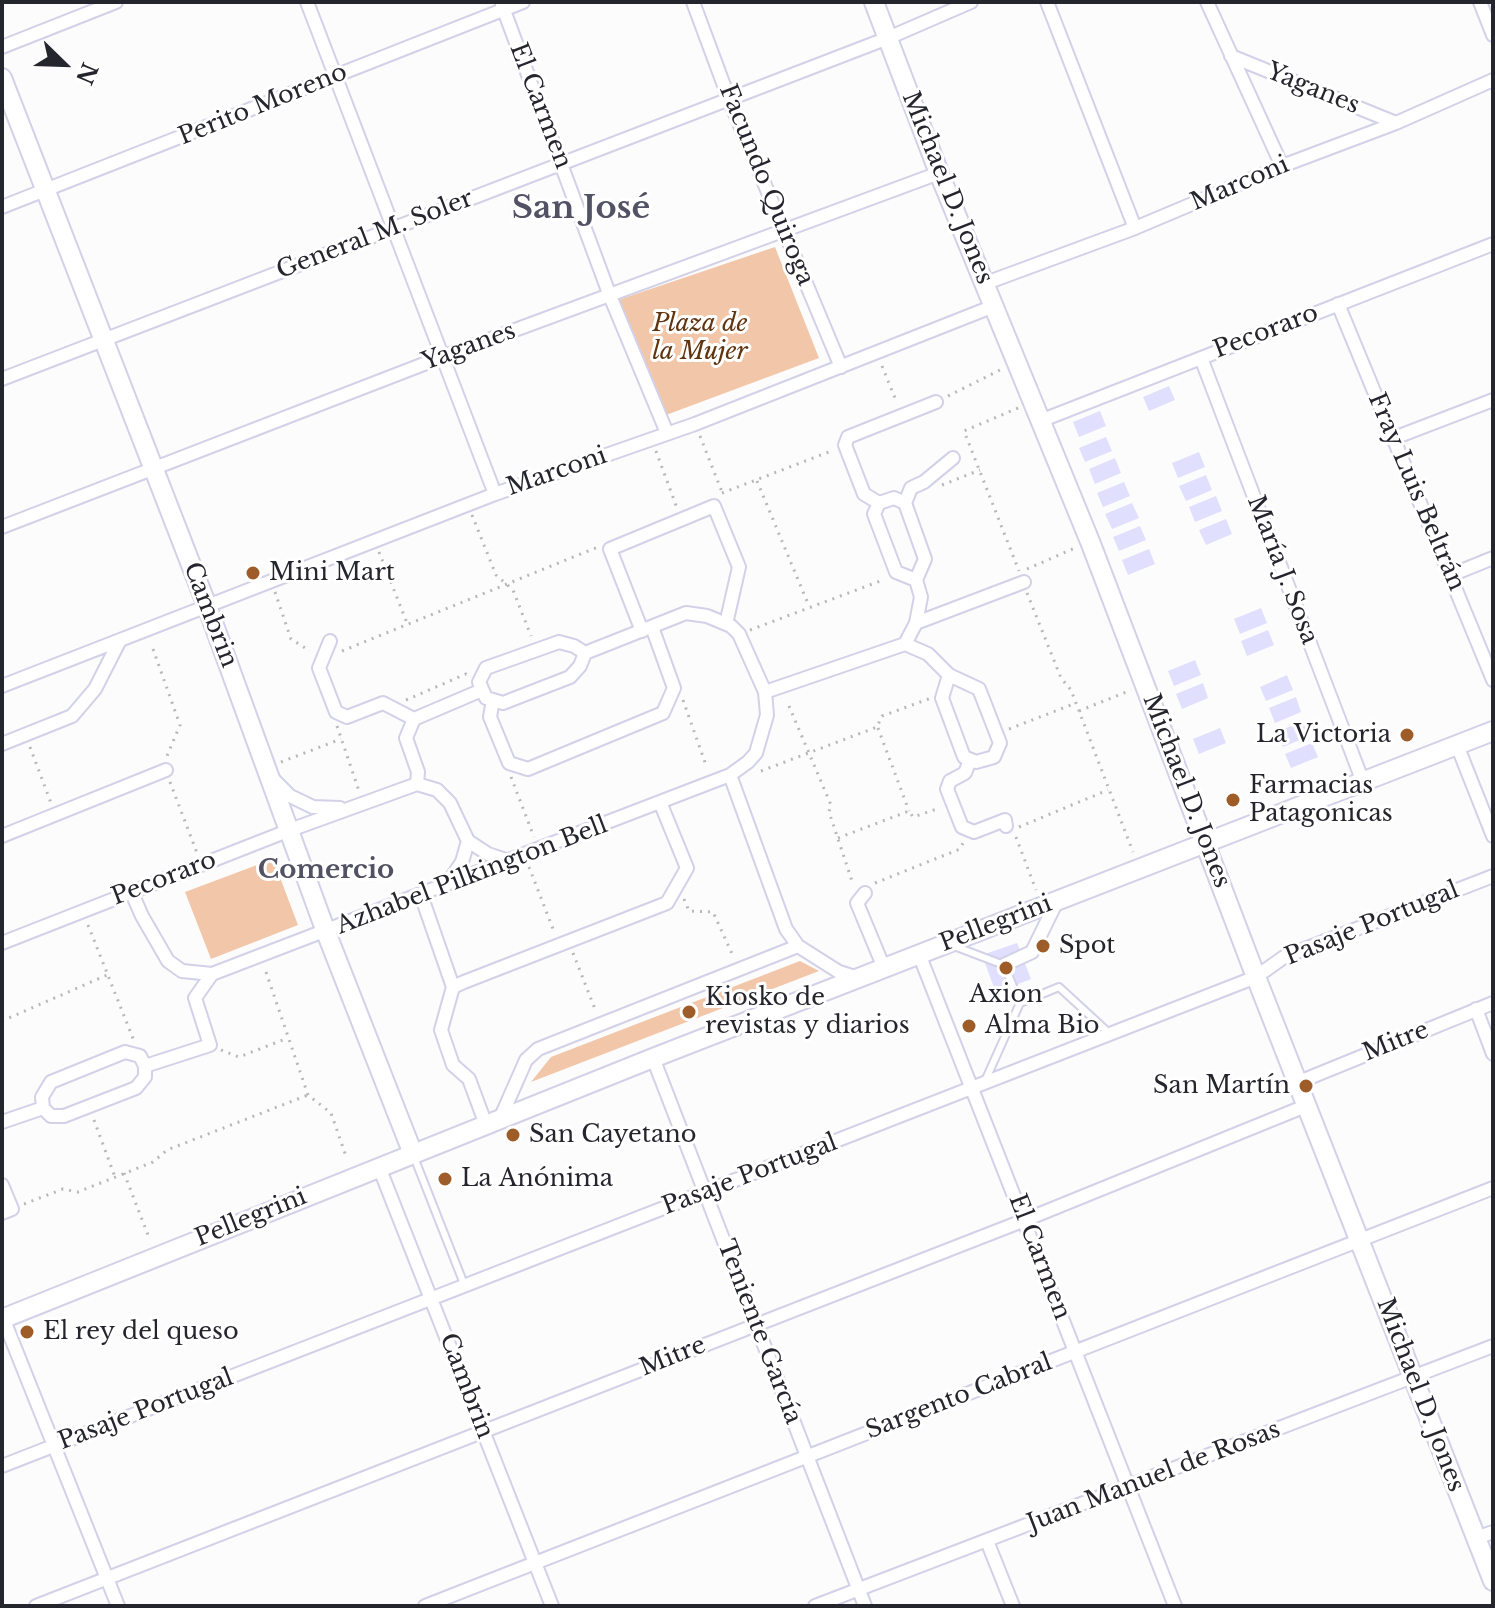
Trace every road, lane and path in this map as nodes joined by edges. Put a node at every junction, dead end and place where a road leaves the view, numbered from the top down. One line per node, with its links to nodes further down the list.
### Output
1 (116, 2): 13 (street)
2 (307, 2): 15 (street)
3 (523, 2): 10 (street, Perito Moreno)
4 (693, 2): 18 (street, Facundo Quiroga)
5 (874, 2): 12 (street, Michael D. Jones)
6 (971, 2): 12 (street, General M. Soler)
7 (1047, 2): 26 (street)
8 (1207, 2): 14 (street)
9 (1480, 2): 11 (street)
10 (502, 6): 15 (street, Perito Moreno); 20 (street, El Carmen)
11 (1493, 35)
12 (888, 38): 18 (street, General M. Soler); 22 (street, Michael D. Jones)
13 (2, 47)
14 (1231, 56): 19 (street, Yaganes); 21 (street)
15 (335, 76): 23 (street, Perito Moreno); 25 (street)
16 (2, 78): 23 (street, Cambrin)
17 (1493, 80): 19 (street, Marconi)
18 (729, 99): 20 (street, General M. Soler); 27 (street, Facundo Quiroga)
19 (1396, 123): 21 (street, Marconi)
20 (561, 162): 25 (street, General M. Soler); 30 (street, El Carmen)
21 (1282, 166): 26 (street, Marconi)
22 (939, 173): 27 (street, Yaganes); 29 (street, Michael D. Jones)
23 (46, 190): 24 (street, Perito Moreno); 33 (street, Cambrin)
24 (2, 207)
25 (392, 228): 33 (street, General M. Soler); 35 (street)
26 (1135, 228): 29 (street, Marconi)
27 (784, 231): 30 (street, Yaganes); 38 (street, Facundo Quiroga)
28 (1493, 244): 31 (street, Pecoraro)
29 (986, 283): 32 (street, Michael D. Jones)
30 (610, 296): 35 (street, Yaganes); 45 (street, El Carmen)
31 (1338, 304): 36 (street, Pecoraro); 46 (street, Fray Luis Beltrán)
32 (994, 306): 34 (street, Marconi); 37 (street, Michael D. Jones)
33 (105, 341): 39 (street, General M. Soler); 50 (street, Cambrin)
34 (876, 352): 38 (street, Marconi); 43 (path)
35 (442, 357): 50 (street, Yaganes); 54 (street)
36 (1201, 358): 44 (street, Pecoraro); 111 (street, María J. Sosa)
37 (1018, 366): 41 (path); 42 (street, Michael D. Jones)
38 (841, 367): 45 (street, Marconi)
39 (2, 379)
40 (1493, 400): 46 (street)
41 (936, 402): 56 (street)
42 (1032, 402): 44 (street, Michael D. Jones); 51 (path)
43 (900, 410)
44 (1040, 421): 62 (street, Michael D. Jones)
45 (667, 433): 47 (street, Marconi)
46 (1394, 438): 65 (street, Fray Luis Beltrán)
47 (650, 440): 54 (street, Marconi); 59 (path)
48 (838, 448): 52 (path)
49 (953, 458): 57 (street)
50 (154, 469): 60 (street, Yaganes); 70 (street, Cambrin)
51 (980, 470): 53 (path); 62 (path)
52 (756, 479): 55 (path); 71 (path)
53 (937, 487)
54 (495, 494): 58 (street, Marconi)
55 (715, 501)
56 (879, 503): 57 (street); 67 (street)
57 (905, 503): 67 (street)
58 (468, 504): 61 (street, Marconi); 69 (path)
59 (680, 515)
60 (2, 527)
61 (375, 541): 70 (street, Marconi); 73 (path)
62 (1091, 544): 86 (street, Michael D. Jones)
63 (601, 546): 69 (path)
64 (1493, 558): 65 (street)
65 (1451, 575): 85 (street, Fray Luis Beltrán)
66 (883, 580): 71 (path)
67 (916, 580): 72 (street)
68 (1024, 582): 72 (street); 92 (path)
69 (506, 583): 73 (path); 81 (path)
70 (207, 606): 77 (street, Marconi); 109 (street, Cambrin)
71 (809, 606): 76 (path)
72 (916, 623): 79 (street)
73 (408, 624): 83 (path)
74 (726, 624): 75 (street); 75 (street); 76 (street)
75 (647, 629): 82 (street); 91 (street)
76 (739, 634): 89 (street)
77 (120, 640): 87 (street, Marconi); 100 (street)
78 (330, 641): 83 (street)
79 (905, 644): 84 (street); 89 (street)
80 (153, 649): 107 (path)
81 (535, 649): 82 (street); 88 (street)
82 (585, 653): 91 (street)
83 (323, 659): 96 (street)
84 (949, 675): 90 (street); 99 (street)
85 (1493, 680)
86 (1146, 685): 95 (path); 126 (street, Michael D. Jones)
87 (2, 686)
88 (480, 686): 91 (street); 93 (path); 96 (street)
89 (765, 692): 110 (street)
90 (942, 698): 97 (path); 105 (street)
91 (493, 700)
92 (1076, 703): 95 (path); 99 (path)
93 (396, 704)
94 (789, 706): 104 (path)
95 (1079, 711): 113 (path)
96 (414, 719): 112 (street)
97 (877, 727): 104 (path); 117 (path)
98 (1493, 731): 103 (street, Pellegrini)
99 (996, 734): 105 (street)
100 (25, 735): 102 (street); 118 (path)
101 (341, 739): 109 (path)
102 (2, 744)
103 (1457, 745): 111 (street, Pellegrini); 123 (street)
104 (808, 752): 108 (path); 124 (path)
105 (970, 760): 119 (street)
106 (507, 767): 127 (path)
107 (166, 770): 118 (street); 130 (path)
108 (761, 771)
109 (268, 772): 116 (street); 121 (street, Cambrin)
110 (730, 775): 114 (street, Azhabel Pilkington Bell); 144 (street)
111 (1363, 782): 126 (street, Pellegrini)
112 (417, 784): 116 (street, Pecoraro); 125 (street)
113 (1108, 790): 131 (path); 138 (path)
114 (660, 802): 127 (street, Azhabel Pilkington Bell); 143 (street)
115 (949, 805): 117 (path)
116 (347, 809): 121 (street, Pecoraro)
117 (909, 811): 124 (path)
118 (55, 814): 122 (street)
119 (1006, 826)
120 (959, 829): 124 (path)
121 (290, 830): 130 (street, Pecoraro); 140 (street, Cambrin)
122 (2, 836)
123 (1493, 836)
124 (838, 838)
125 (468, 841): 129 (street); 133 (street)
126 (1206, 842): 131 (street, Pellegrini); 152 (street, Michael D. Jones)
127 (538, 849): 128 (street, Azhabel Pilkington Bell)
128 (525, 854): 129 (street, Azhabel Pilkington Bell); 143 (path)
129 (509, 861): 133 (street, Azhabel Pilkington Bell)
130 (201, 864): 134 (street, Pecoraro)
131 (1140, 869): 138 (street, Pellegrini)
132 (1493, 876): 152 (street, Pasaje Portugal)
133 (446, 885): 136 (street, Azhabel Pilkington Bell)
134 (131, 891): 139 (street, Pecoraro); 150 (street)
135 (865, 893): 148 (street)
136 (421, 895): 140 (street, Azhabel Pilkington Bell); 154 (street)
137 (682, 895): 147 (path)
138 (1051, 903): 142 (street, Pellegrini); 146 (street)
139 (83, 911): 141 (street, Pecoraro); 151 (path)
140 (326, 932): 150 (street, Azhabel Pilkington Bell); 175 (street, Cambrin)
141 (2, 943)
142 (947, 943): 145 (street, Pellegrini); 146 (lane)
143 (559, 945): 154 (street); 157 (path)
144 (798, 946): 147 (street); 153 (street)
145 (919, 954): 148 (street, Pellegrini); 168 (street, El Carmen)
146 (1004, 965): 155 (lane)
147 (739, 968): 174 (street)
148 (884, 968): 153 (street, Pellegrini)
149 (266, 972): 161 (path)
150 (212, 974): 162 (street)
151 (107, 975): 159 (path); 165 (path)
152 (1256, 977): 160 (street, Pasaje Portugal); 167 (street, Michael D. Jones)
153 (859, 978): 164 (street, Pellegrini)
154 (453, 987): 174 (street)
155 (1020, 1003): 160 (lane); 166 (lane)
156 (1493, 1003): 158 (street, Mitre)
157 (595, 1009)
158 (1476, 1009): 163 (street); 167 (street, Mitre)
159 (2, 1021)
160 (1109, 1033): 166 (street, Pasaje Portugal)
161 (288, 1038): 162 (path); 169 (path)
162 (210, 1045): 165 (street)
163 (1493, 1054)
164 (653, 1058): 174 (street, Pellegrini); 182 (street, Teniente García)
165 (142, 1061): 171 (street); 172 (street)
166 (985, 1081): 168 (street, Pasaje Portugal)
167 (1299, 1082): 170 (street, Michael D. Jones)
168 (971, 1087): 182 (street, Pasaje Portugal); 184 (street, El Carmen)
169 (308, 1095): 176 (path); 178 (path)
170 (1308, 1105): 184 (street, Mitre); 186 (street, Michael D. Jones)
171 (89, 1106): 172 (street); 179 (path)
172 (43, 1108): 173 (street)
173 (2, 1122)
174 (493, 1122): 175 (street, Pellegrini)
175 (413, 1154): 177 (street, Pellegrini); 187 (lane)
176 (347, 1159)
177 (379, 1167): 188 (street, Cambrin); 189 (street, Pellegrini)
178 (124, 1173): 179 (path); 185 (path)
179 (115, 1177): 183 (path)
180 (2, 1185): 183 (street)
181 (1493, 1188): 186 (street, Sargento Cabral)
182 (705, 1192): 187 (street, Pasaje Portugal); 190 (street, Teniente García)
183 (7, 1211)
184 (1025, 1220): 190 (street, Mitre); 192 (street, El Carmen)
185 (150, 1240)
186 (1359, 1240): 192 (street, Sargento Cabral); 193 (street, Michael D. Jones)
187 (465, 1287): 188 (street, Pasaje Portugal)
188 (433, 1299): 194 (street, Cambrin); 195 (street, Pasaje Portugal)
189 (3, 1318): 195 (street)
190 (756, 1324): 194 (street, Mitre); 196 (street, Teniente García)
191 (1493, 1346): 193 (street, Juan Manuel de Rosas)
192 (1076, 1352): 196 (street, Sargento Cabral); 198 (street, El Carmen)
193 (1413, 1377): 198 (street, Juan Manuel de Rosas); 199 (street, Michael D. Jones)
194 (483, 1432): 201 (street, Cambrin); 202 (street, Mitre)
195 (54, 1446): 197 (street, Pasaje Portugal); 202 (street)
196 (807, 1456): 201 (street, Sargento Cabral); 204 (street, Teniente García)
197 (2, 1466)
198 (1129, 1486): 200 (street, Juan Manuel de Rosas); 212 (street, El Carmen)
199 (1485, 1535): 203 (street, Michael D. Jones)
200 (987, 1541): 204 (street, Juan Manuel de Rosas); 211 (street)
201 (535, 1563): 207 (street, Sargento Cabral); 208 (street, Cambrin)
202 (107, 1578): 205 (street, Mitre); 206 (street)
203 (1493, 1581)
204 (859, 1589): 209 (street, Juan Manuel de Rosas); 210 (street, Teniente García)
205 (36, 1606)
206 (118, 1606)
207 (425, 1606)
208 (552, 1606)
209 (815, 1606)
210 (865, 1606)
211 (1013, 1606)
212 (1175, 1606)

